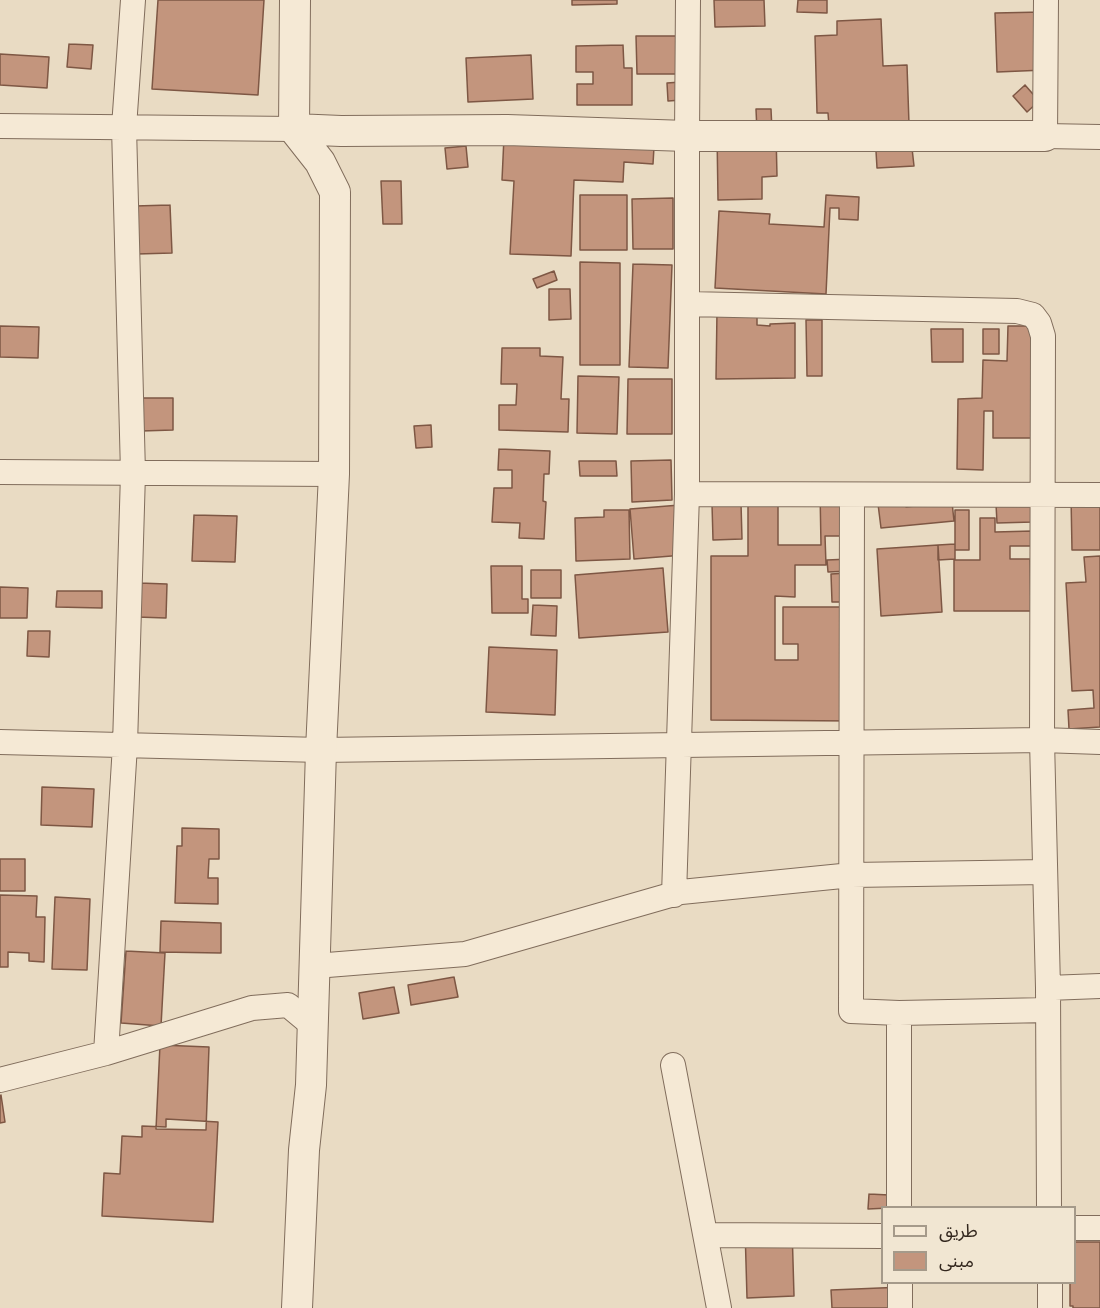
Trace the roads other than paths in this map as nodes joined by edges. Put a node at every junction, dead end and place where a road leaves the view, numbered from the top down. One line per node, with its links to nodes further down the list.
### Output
1 (133, 0): 6 (street)
2 (295, 0): 7 (street)
3 (688, 0): 8 (street)
4 (1046, 0): 9 (street)
5 (0, 126): 6 (street)
6 (124, 127): 7 (street); 13 (street)
7 (294, 129): 8 (street); 14 (street)
8 (687, 136): 9 (street); 11 (street)
9 (1045, 136): 10 (street)
10 (1100, 137)
11 (687, 304): 15 (street); 18 (street)
12 (0, 472): 13 (street)
13 (133, 473): 14 (street); 23 (street)
14 (334, 474): 25 (street)
15 (687, 494): 16 (street); 24 (street)
16 (852, 495): 18 (street); 21 (street)
17 (1100, 495): 18 (street)
18 (1043, 496): 19 (street)
19 (1042, 740): 21 (street); 22 (street); 26 (street)
20 (0, 742): 23 (street)
21 (851, 742): 24 (street); 27 (street)
22 (1100, 742)
23 (125, 745): 25 (street); 34 (street)
24 (678, 745): 25 (street); 28 (street)
25 (321, 750): 29 (street)
26 (1045, 872): 27 (street); 31 (street)
27 (852, 875): 28 (street); 32 (street)
28 (674, 895): 29 (street)
29 (315, 966): 33 (street)
30 (1100, 987): 31 (street)
31 (1048, 999): 32 (street); 38 (street)
32 (899, 1013): 37 (street)
33 (312, 1025): 34 (street); 45 (street)
34 (106, 1053): 36 (street)
35 (673, 1065): 41 (street)
36 (0, 1080)
37 (899, 1206)
38 (1049, 1206)
39 (1076, 1228): 40 (street)
40 (1100, 1228)
41 (705, 1235): 42 (street); 46 (street)
42 (881, 1236)
43 (900, 1284): 47 (street)
44 (1050, 1284): 48 (street)
45 (297, 1308)
46 (719, 1308)
47 (900, 1308)
48 (1050, 1308)

